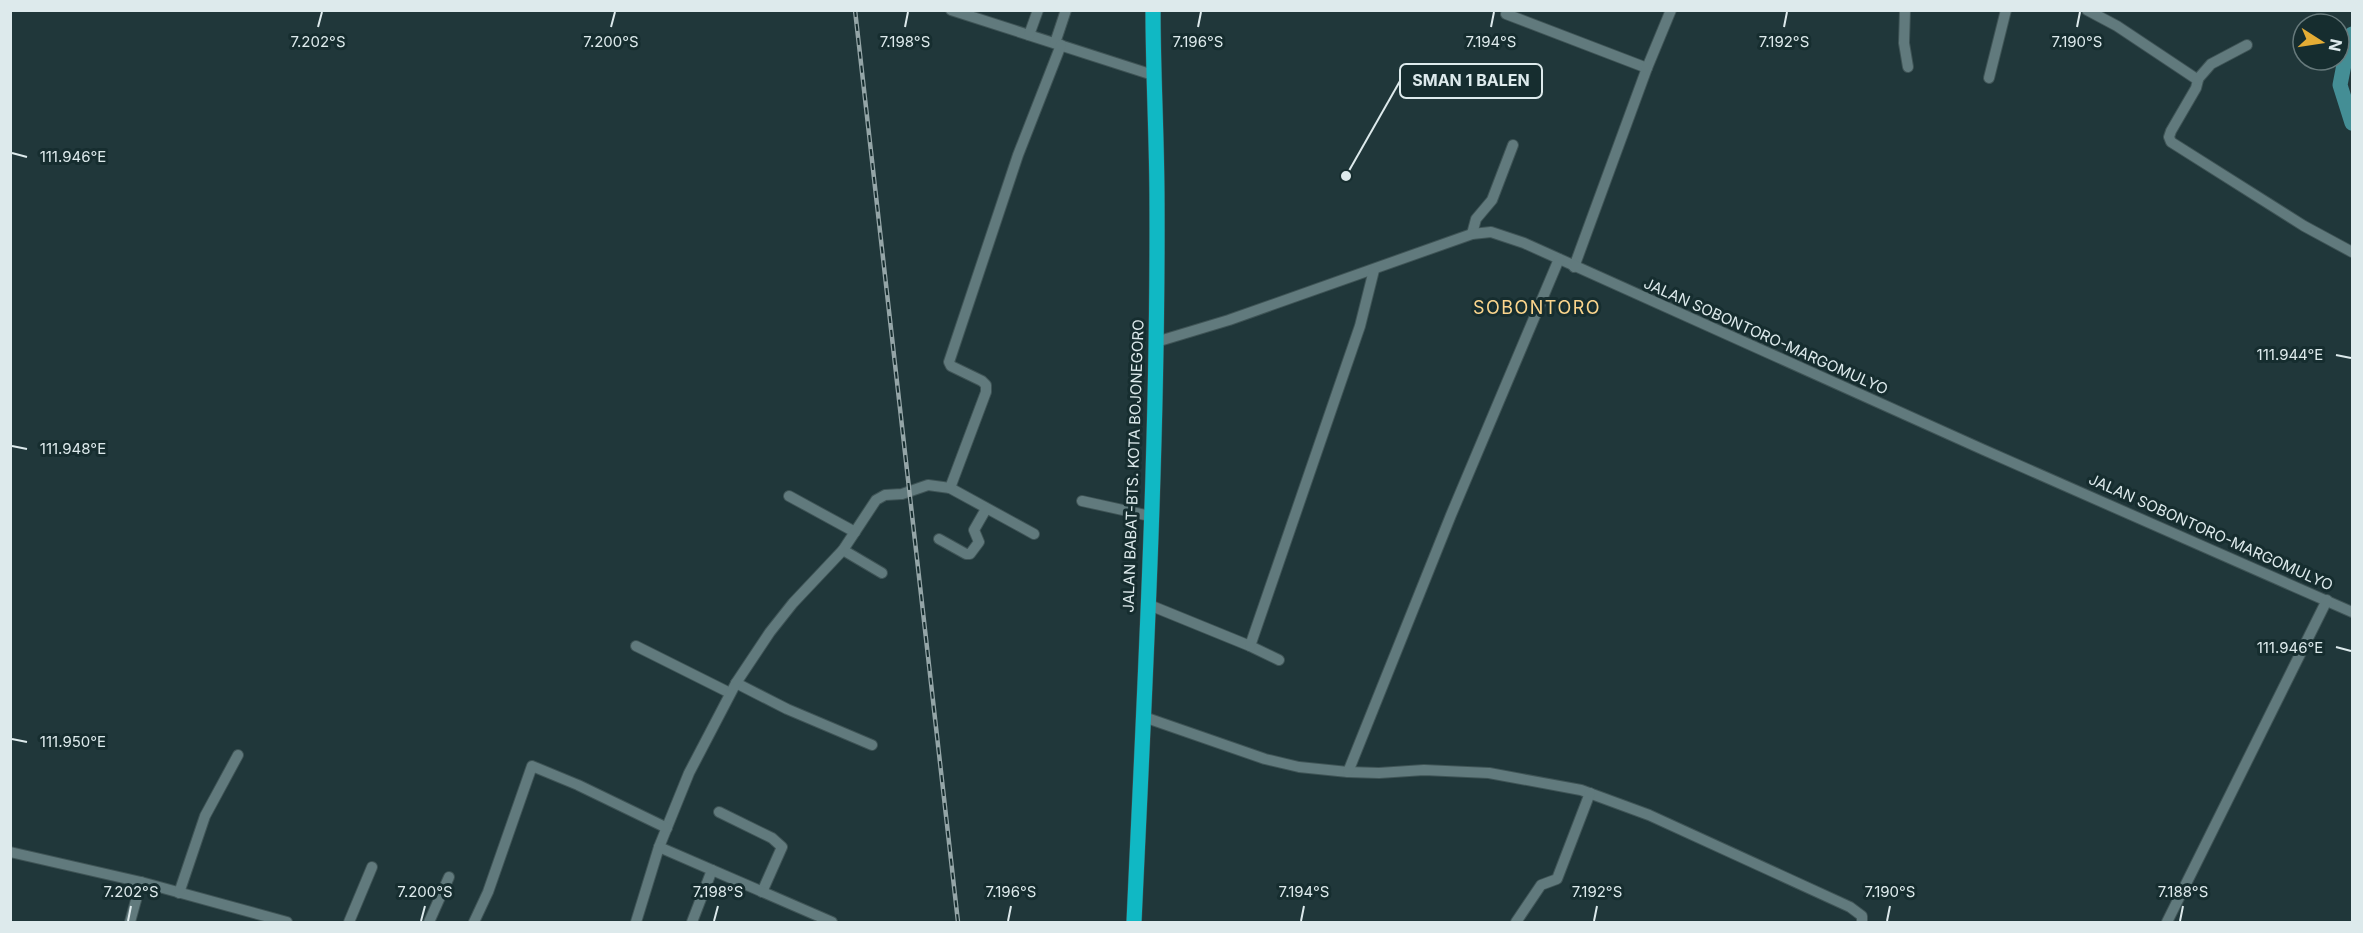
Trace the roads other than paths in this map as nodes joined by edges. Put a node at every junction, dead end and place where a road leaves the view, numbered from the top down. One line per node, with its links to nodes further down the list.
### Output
1 (951, 10): 10 (street)
2 (1038, 10): 10 (street)
3 (1066, 10): 11 (street)
4 (1153, 10): 15 (highway, JALAN BABAT-BTS. KOTA BOJONEGORO)
5 (1671, 10): 14 (street)
6 (1905, 10): 13 (street)
7 (2006, 10): 16 (street)
8 (2094, 12): 17 (street)
9 (1506, 14): 14 (street)
10 (1029, 35): 11 (street)
11 (1058, 44): 15 (street); 25 (street)
12 (2247, 45): 17 (street)
13 (1908, 67)
14 (1647, 68): 22 (street)
15 (1153, 75): 24 (highway, JALAN BABAT-BTS. KOTA BOJONEGORO)
16 (1989, 78)
17 (2197, 80): 20 (street)
18 (1513, 145): 19 (street)
19 (1472, 234): 21 (street, JALAN SOBONTORO-MARGOMULYO); 23 (street, JALAN SOBONTORO-MARGOMULYO)
20 (2352, 252)
21 (1558, 259): 22 (street, JALAN SOBONTORO-MARGOMULYO); 45 (street)
22 (1574, 267): 35 (street, JALAN SOBONTORO-MARGOMULYO)
23 (1374, 270): 24 (street, JALAN SOBONTORO-MARGOMULYO); 39 (street)
24 (1156, 342): 29 (highway, JALAN BABAT-BTS. KOTA BOJONEGORO)
25 (950, 488): 28 (street); 30 (street)
26 (789, 496): 30 (street)
27 (1082, 501): 29 (street)
28 (986, 509): 31 (street); 32 (street)
29 (1150, 516): 36 (highway, JALAN BABAT-BTS. KOTA BOJONEGORO)
30 (855, 532): 33 (street)
31 (1034, 534)
32 (939, 539)
33 (843, 550): 34 (street); 41 (street)
34 (882, 573)
35 (2327, 600): 37 (street, JALAN SOBONTORO-MARGOMULYO); 68 (street)
36 (1147, 604): 39 (street); 42 (highway, JALAN BABAT-BTS. KOTA BOJONEGORO)
37 (2352, 612)
38 (636, 646): 41 (street)
39 (1250, 646): 40 (street)
40 (1280, 660)
41 (733, 688): 43 (street); 48 (street)
42 (1144, 717): 45 (street); 65 (highway, JALAN BABAT-BTS. KOTA BOJONEGORO)
43 (872, 745)
44 (238, 756): 56 (street)
45 (1348, 772): 46 (street)
46 (1590, 793): 66 (street); 67 (street)
47 (719, 812): 55 (street)
48 (667, 828): 49 (street); 61 (street)
49 (659, 847): 52 (street); 62 (street)
50 (10, 852): 54 (street)
51 (372, 867): 59 (street)
52 (712, 870): 55 (street); 63 (street)
53 (449, 877): 60 (street)
54 (141, 882): 56 (street); 57 (street)
55 (762, 892): 64 (street)
56 (179, 893): 58 (street)
57 (130, 922)
58 (284, 922)
59 (349, 922)
60 (429, 922)
61 (474, 922)
62 (636, 922)
63 (692, 922)
64 (832, 922)
65 (1134, 922)
66 (1516, 922)
67 (1862, 922)
68 (2167, 922)

